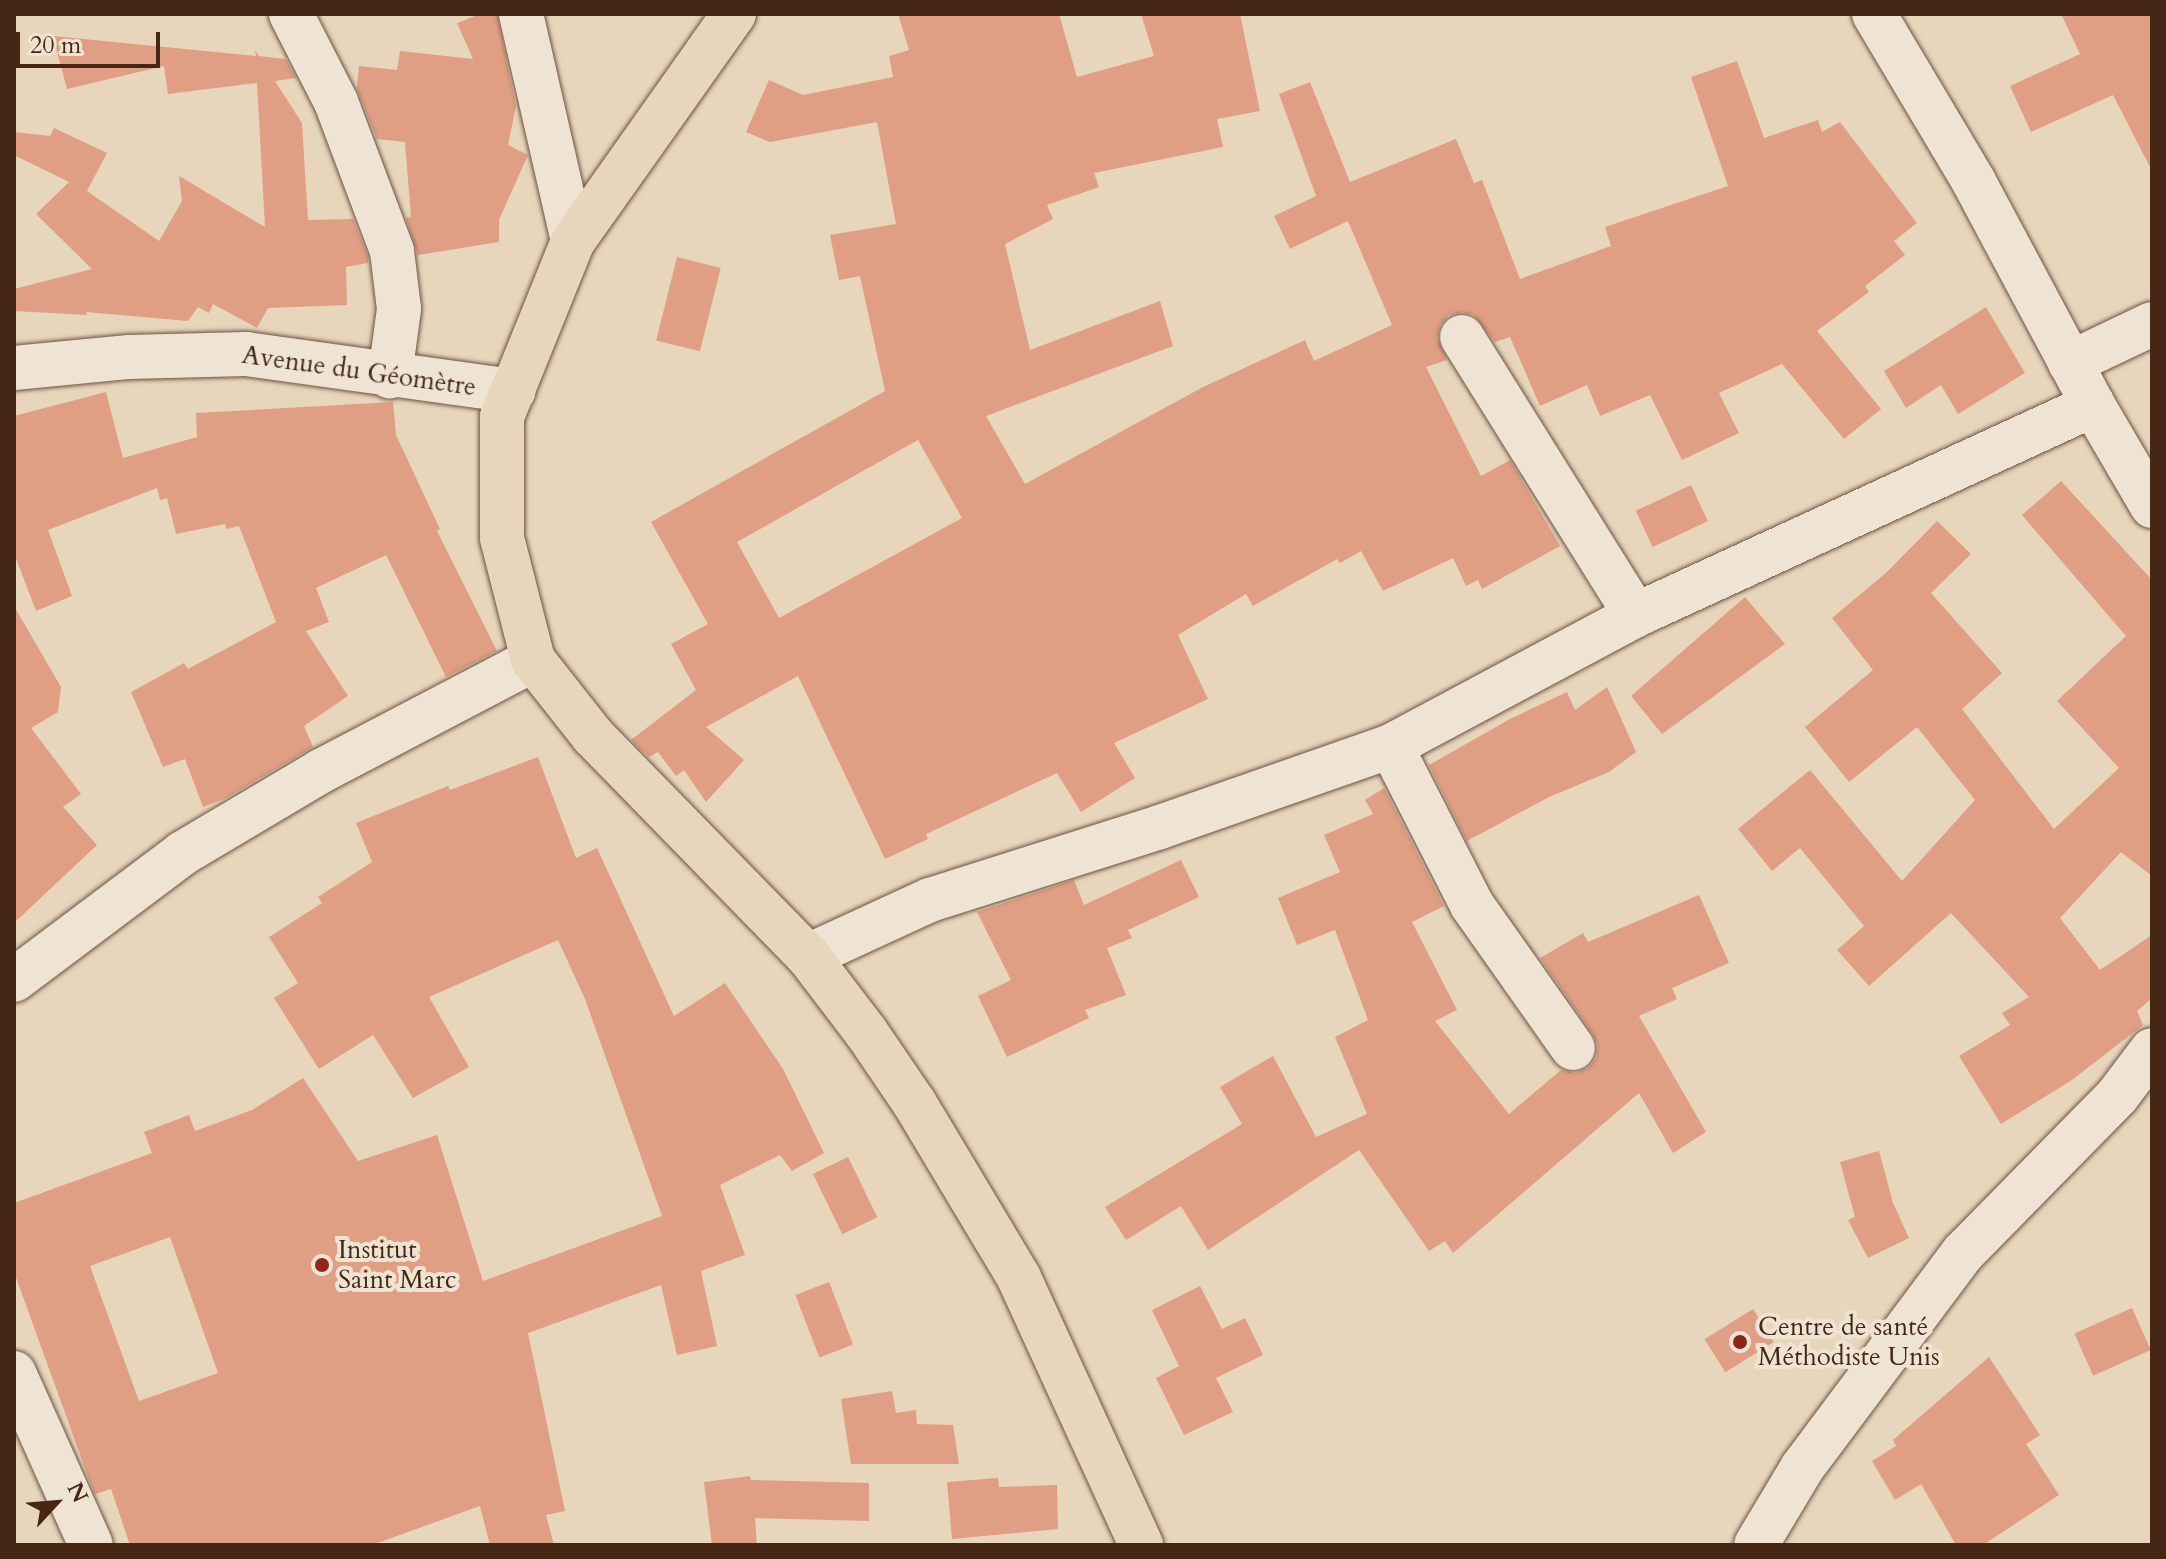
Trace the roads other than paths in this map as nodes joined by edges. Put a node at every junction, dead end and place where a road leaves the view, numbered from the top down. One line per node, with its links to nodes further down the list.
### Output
1 (291, 14): 10 (street)
2 (521, 14): 5 (street)
3 (734, 14): 5 (main road)
4 (1874, 14): 8 (street)
5 (573, 241): 11 (main road)
6 (2152, 324): 8 (street)
7 (1462, 337): 14 (street)
8 (2070, 363): 12 (street)
9 (14, 368): 10 (street, Avenue du Géomètre)
10 (390, 376): 11 (street, Avenue du Géomètre)
11 (513, 391): 15 (main road)
12 (2093, 405): 13 (street); 14 (street)
13 (2152, 506)
14 (1636, 615): 16 (street)
15 (533, 660): 17 (main road); 18 (street)
16 (1391, 746): 17 (street); 19 (street)
17 (808, 956): 23 (main road)
18 (14, 980)
19 (1573, 1048)
20 (2152, 1050): 24 (street)
21 (14, 1373): 22 (street)
22 (91, 1545)
23 (1141, 1545)
24 (1756, 1545)

